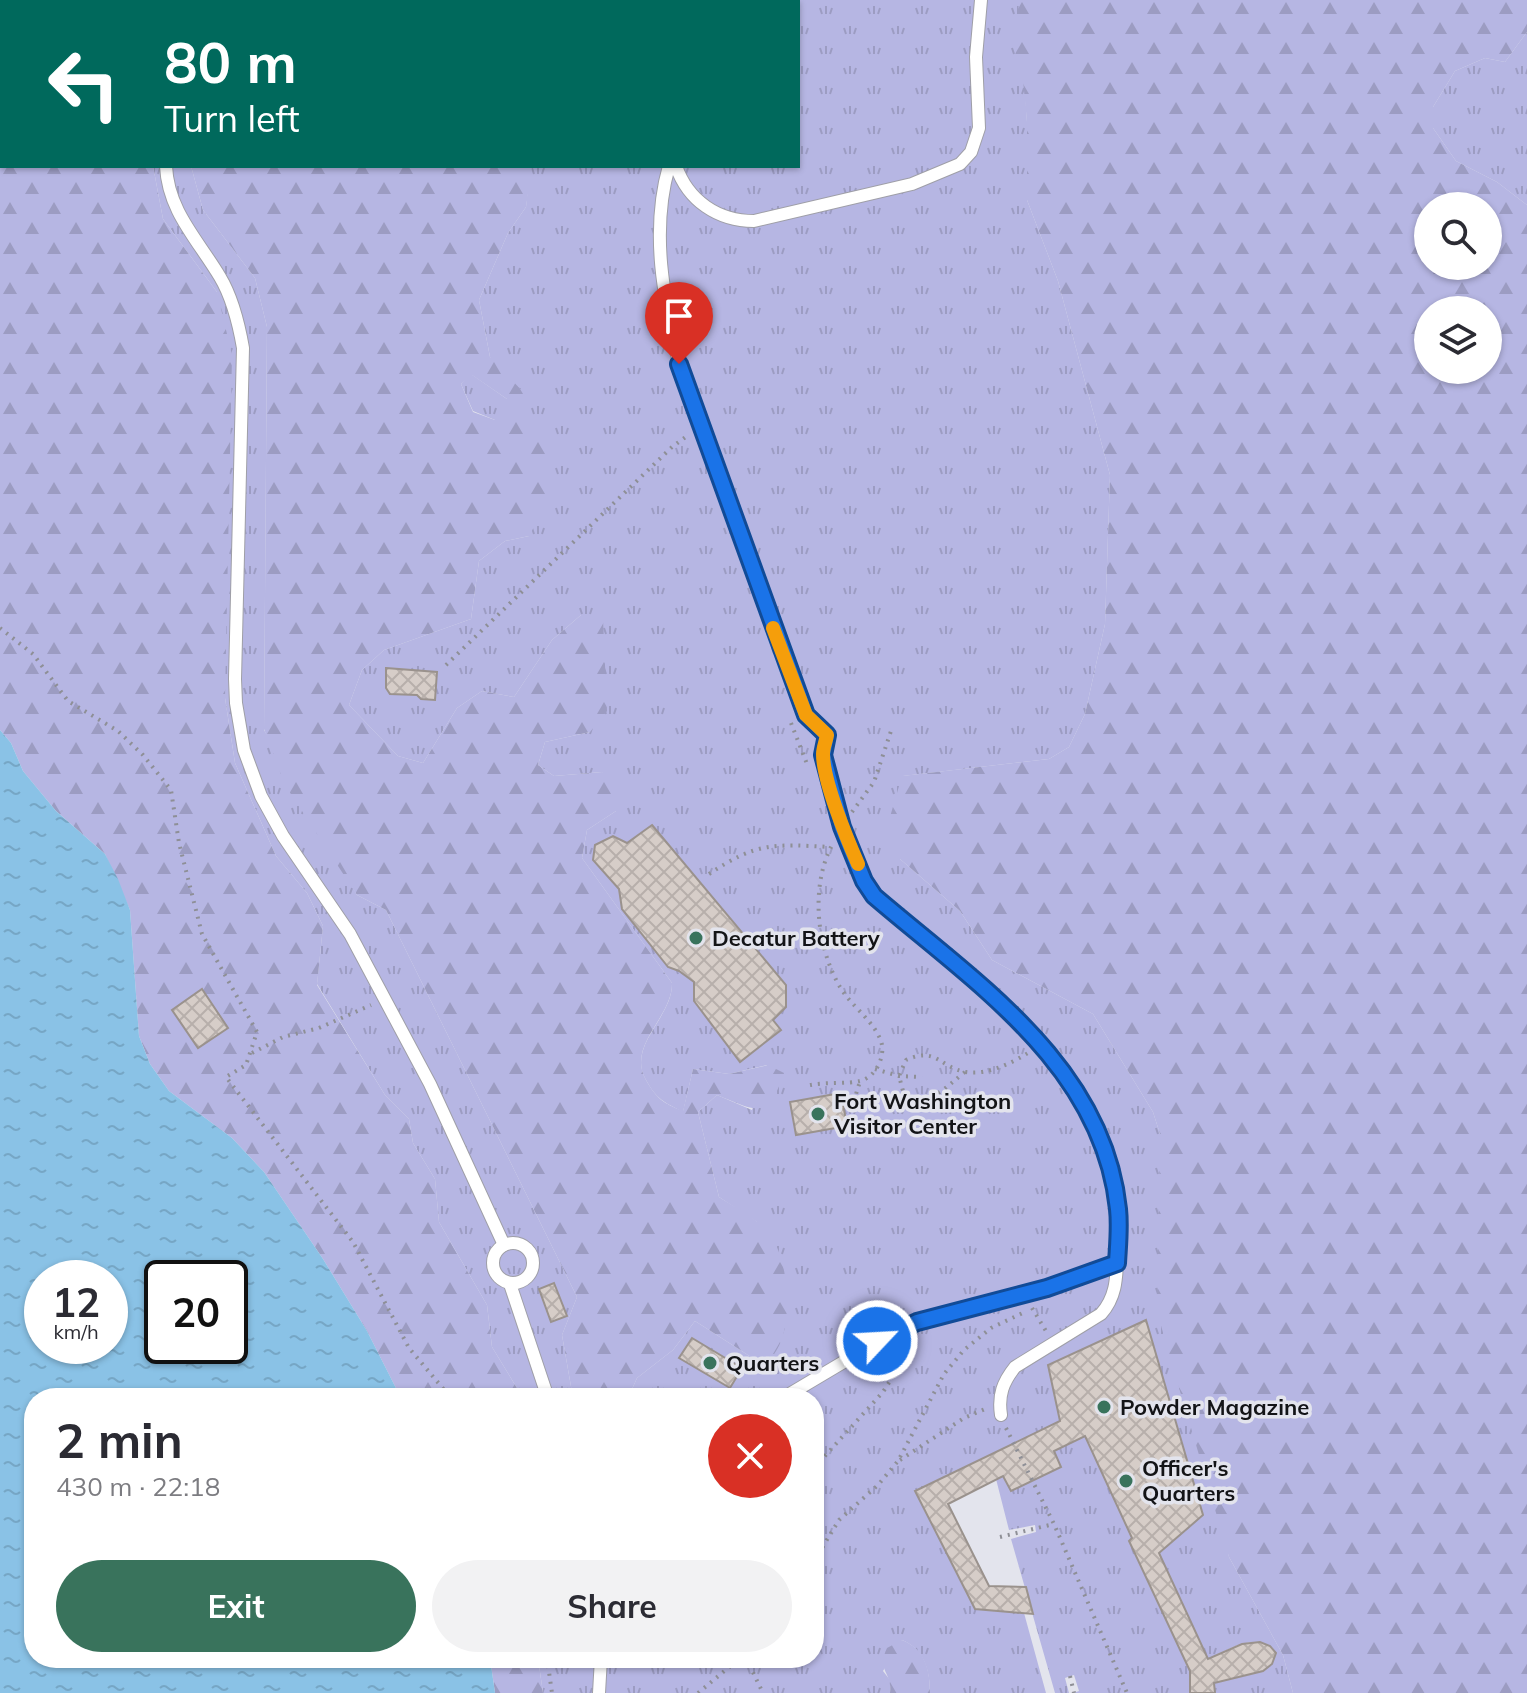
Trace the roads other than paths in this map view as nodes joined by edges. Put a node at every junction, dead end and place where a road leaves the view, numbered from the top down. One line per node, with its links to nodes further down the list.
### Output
1 (981, 0): 4 (lane)
2 (166, 168): 5 (lane)
3 (668, 168): 6 (lane)
4 (677, 168)
5 (504, 1245): 7 (lane); 7 (lane)
6 (1117, 1263): 9 (lane); 10 (lane)
7 (510, 1284): 8 (lane)
8 (545, 1388)
9 (799, 1388)
10 (1000, 1409)
11 (600, 1668): 12 (lane)
12 (599, 1693)

